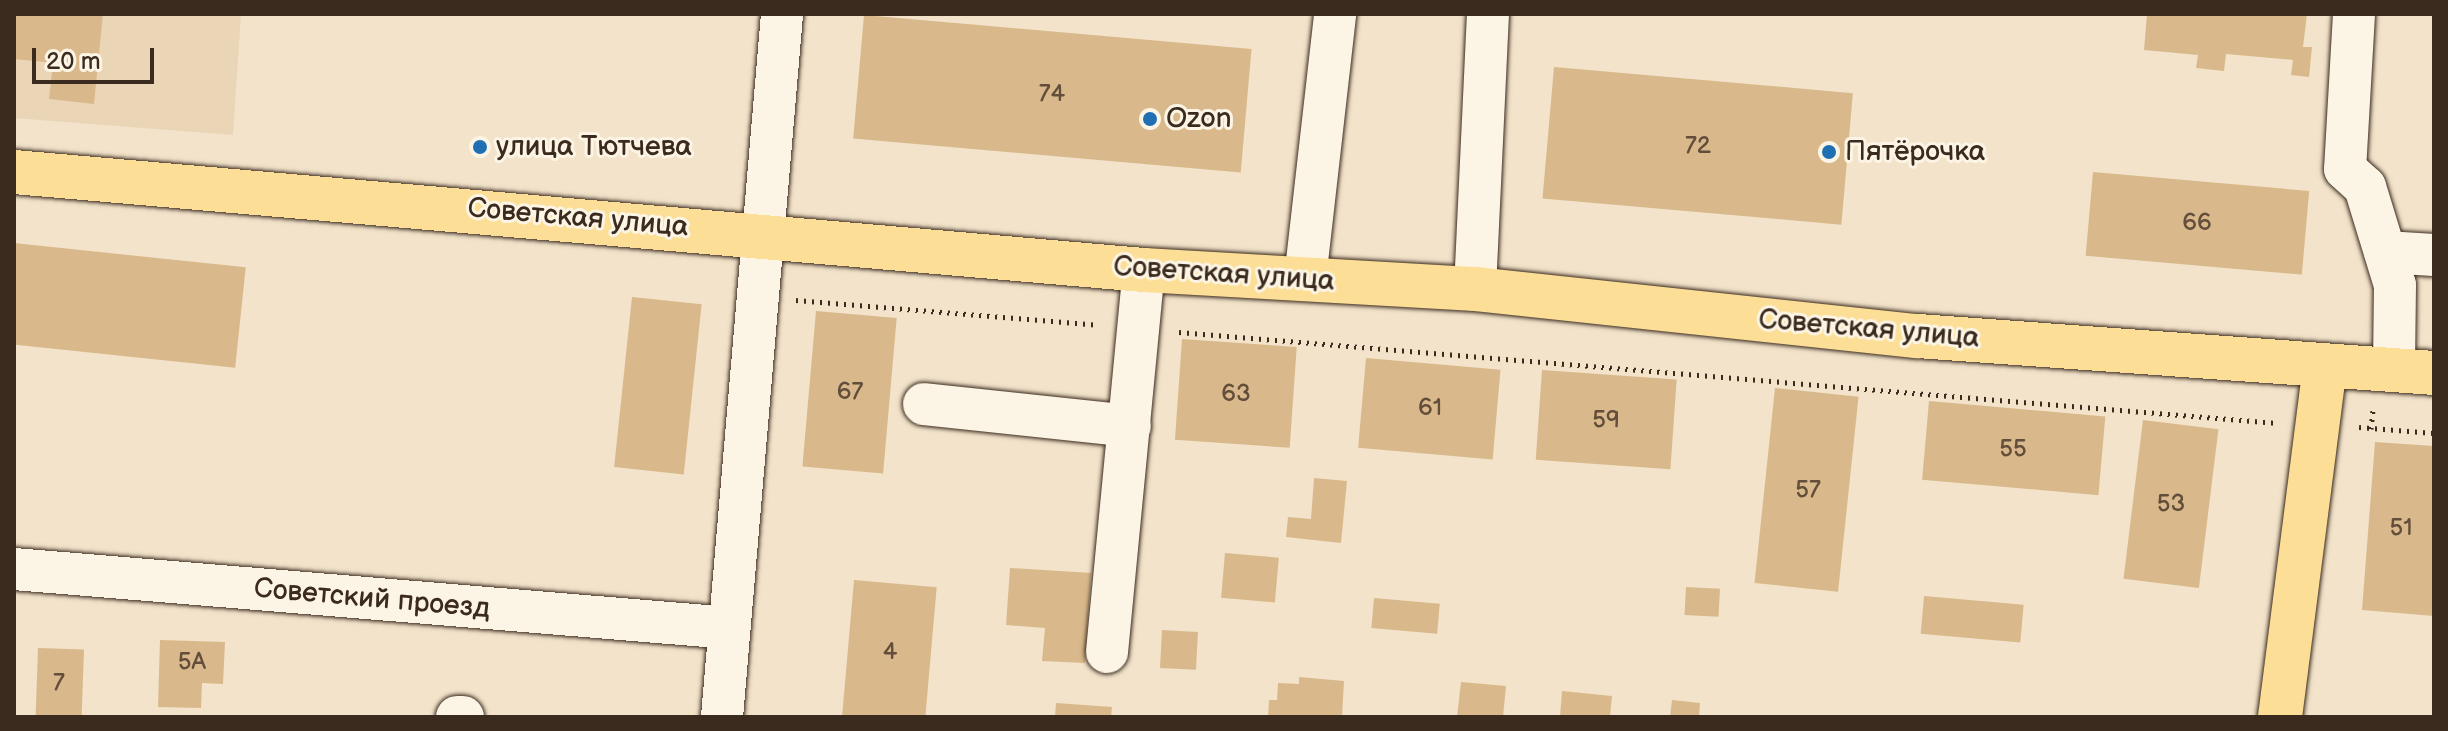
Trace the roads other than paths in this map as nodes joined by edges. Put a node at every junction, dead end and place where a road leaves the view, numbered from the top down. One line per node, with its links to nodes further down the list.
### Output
1 (782, 14): 6 (street)
2 (1335, 14): 10 (street)
3 (1488, 14): 11 (street)
4 (2354, 14): 7 (street)
5 (14, 172): 6 (main road, Советская улица)
6 (767, 234): 9 (main road, Советская улица); 17 (street)
7 (2385, 252): 8 (street); 13 (street)
8 (2434, 255)
9 (1144, 270): 10 (main road, Советская улица); 15 (street)
10 (1305, 279): 11 (main road, Советская улица)
11 (1475, 289): 12 (main road, Советская улица)
12 (2325, 366): 13 (main road, Советская улица); 20 (main road)
13 (2414, 372)
14 (924, 404): 15 (street)
15 (1130, 426): 18 (street)
16 (14, 569): 17 (street, Советский проезд)
17 (730, 628): 19 (street)
18 (1107, 652)
19 (722, 717)
20 (2280, 717)

